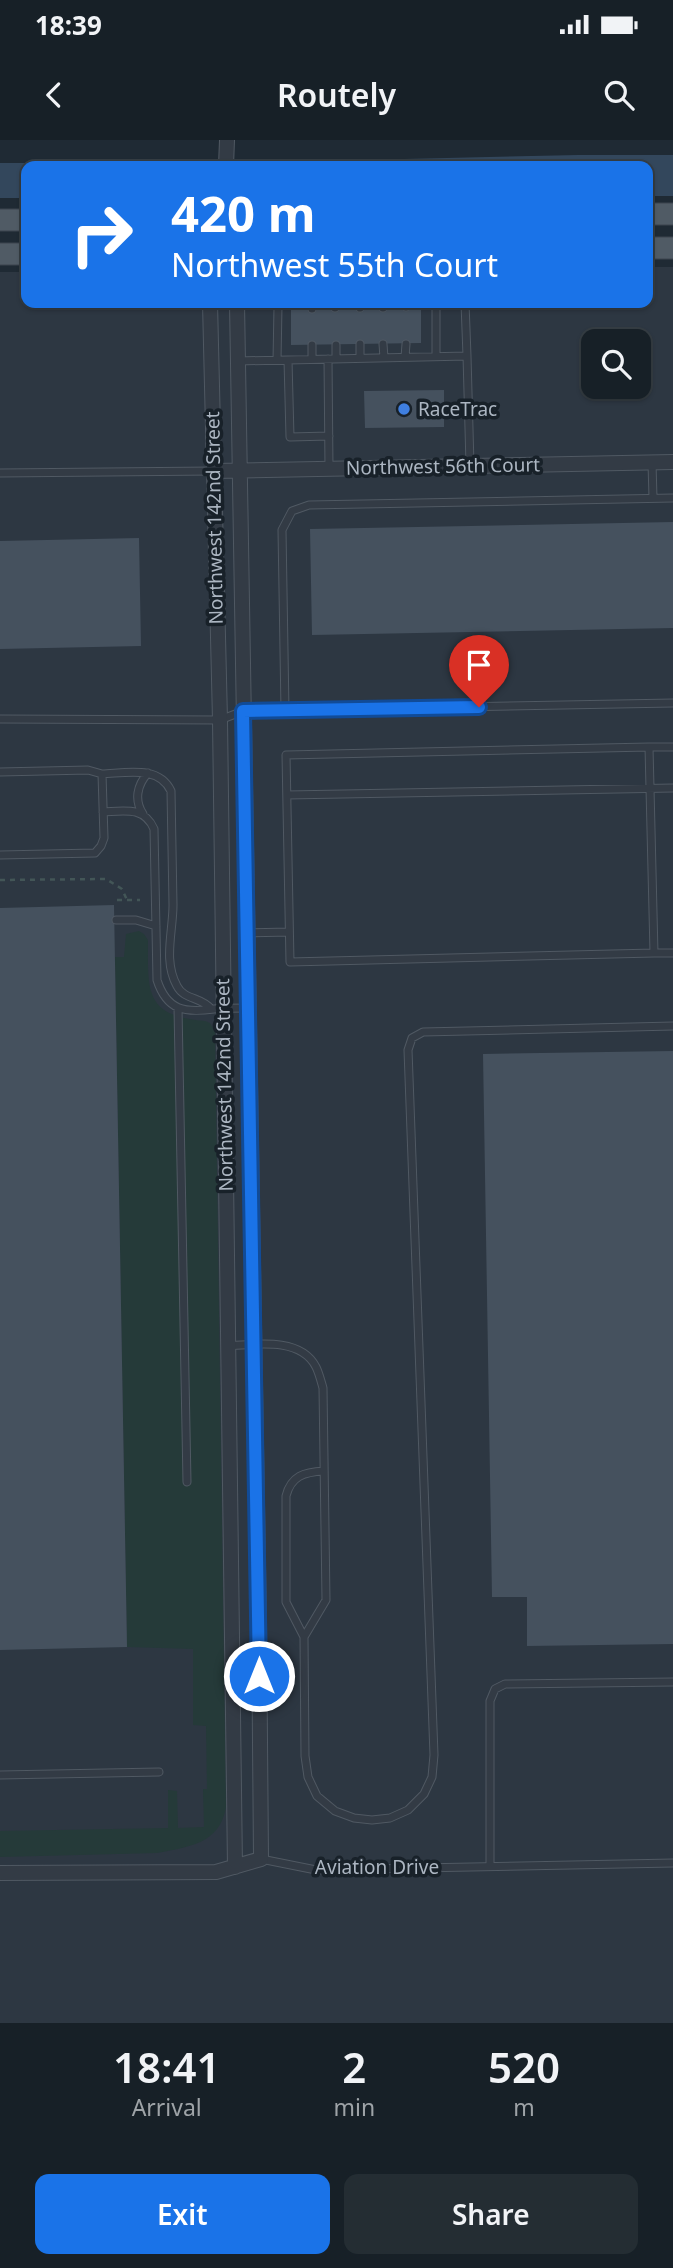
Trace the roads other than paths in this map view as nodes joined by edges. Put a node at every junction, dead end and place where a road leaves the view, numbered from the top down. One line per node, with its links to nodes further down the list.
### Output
1 (227, 140): 2 (street)
2 (226, 161)
3 (653, 214): 4 (main road)
4 (673, 214)
5 (0, 220): 6 (main road)
6 (21, 220)
7 (653, 248): 8 (main road)
8 (673, 248)
9 (0, 254): 10 (main road)
10 (21, 254)
11 (210, 308): 37 (street, Northwest 142nd Street)
12 (237, 308): 30 (street, Northwest 142nd Street)
13 (278, 308): 28 (lane)
14 (436, 308): 21 (lane)
15 (466, 308): 22 (lane)
16 (360, 344): 24 (lane)
17 (383, 344): 25 (lane)
18 (406, 344): 23 (lane)
19 (312, 345): 26 (lane)
20 (336, 345): 27 (lane)
21 (436, 356): 22 (lane); 23 (lane)
22 (467, 356): 34 (lane)
23 (405, 357): 25 (lane)
24 (360, 358): 25 (lane); 27 (lane)
25 (384, 358)
26 (312, 359): 27 (lane); 29 (lane)
27 (332, 359): 31 (lane)
28 (277, 360): 29 (lane); 30 (lane)
29 (288, 360): 31 (lane)
30 (237, 361): 36 (street, Northwest 142nd Street)
31 (329, 436): 35 (lane)
32 (673, 461): 33 (street, Northwest 56th Court)
33 (652, 462): 34 (street, Northwest 56th Court); 39 (lane)
34 (470, 465): 35 (street, Northwest 56th Court)
35 (329, 468): 36 (street, Northwest 56th Court)
36 (239, 470): 37 (street, Northwest 56th Court); 42 (street, Northwest 142nd Street)
37 (213, 471): 38 (lane); 45 (street, Northwest 142nd Street)
38 (0, 473)
39 (653, 498): 40 (lane); 43 (lane)
40 (673, 498)
41 (673, 703): 43 (lane)
42 (243, 711): 43 (lane); 45 (lane); 60 (street, Northwest 142nd Street)
43 (285, 711)
44 (0, 719): 45 (lane)
45 (220, 720): 65 (street, Northwest 142nd Street)
46 (649, 747): 47 (lane); 51 (lane); 53 (lane)
47 (673, 747)
48 (0, 772): 50 (lane)
49 (148, 773): 50 (lane); 55 (lane); 65 (lane)
50 (102, 774): 54 (lane)
51 (650, 788): 52 (lane); 53 (lane); 61 (lane)
52 (673, 788)
53 (287, 795): 59 (lane)
54 (103, 812): 55 (lane); 56 (lane)
55 (143, 814): 58 (lane)
56 (0, 855)
57 (116, 920): 58 (lane)
58 (156, 926): 63 (lane)
59 (289, 932): 60 (lane); 61 (lane)
60 (248, 933): 64 (street, Northwest 142nd Street)
61 (654, 953): 62 (lane)
62 (673, 953)
63 (178, 1008): 65 (lane); 70 (lane)
64 (248, 1008): 65 (lane); 67 (street, Northwest 142nd Street)
65 (217, 1009): 68 (street, Northwest 142nd Street)
66 (673, 1026): 71 (lane)
67 (254, 1345): 68 (lane); 69 (lane); 75 (street, Northwest 142nd Street)
68 (228, 1346): 78 (street, Northwest 142nd Street)
69 (324, 1471): 71 (lane); 71 (lane)
70 (187, 1482)
71 (304, 1637)
72 (673, 1682): 77 (lane)
73 (159, 1772): 74 (lane)
74 (0, 1775)
75 (261, 1859): 77 (lane, Aviation Drive); 78 (street, Aviation Drive)
76 (673, 1863): 77 (lane, Aviation Drive)
77 (490, 1866)
78 (235, 1867): 79 (street, Aviation Drive)
79 (0, 1873)

